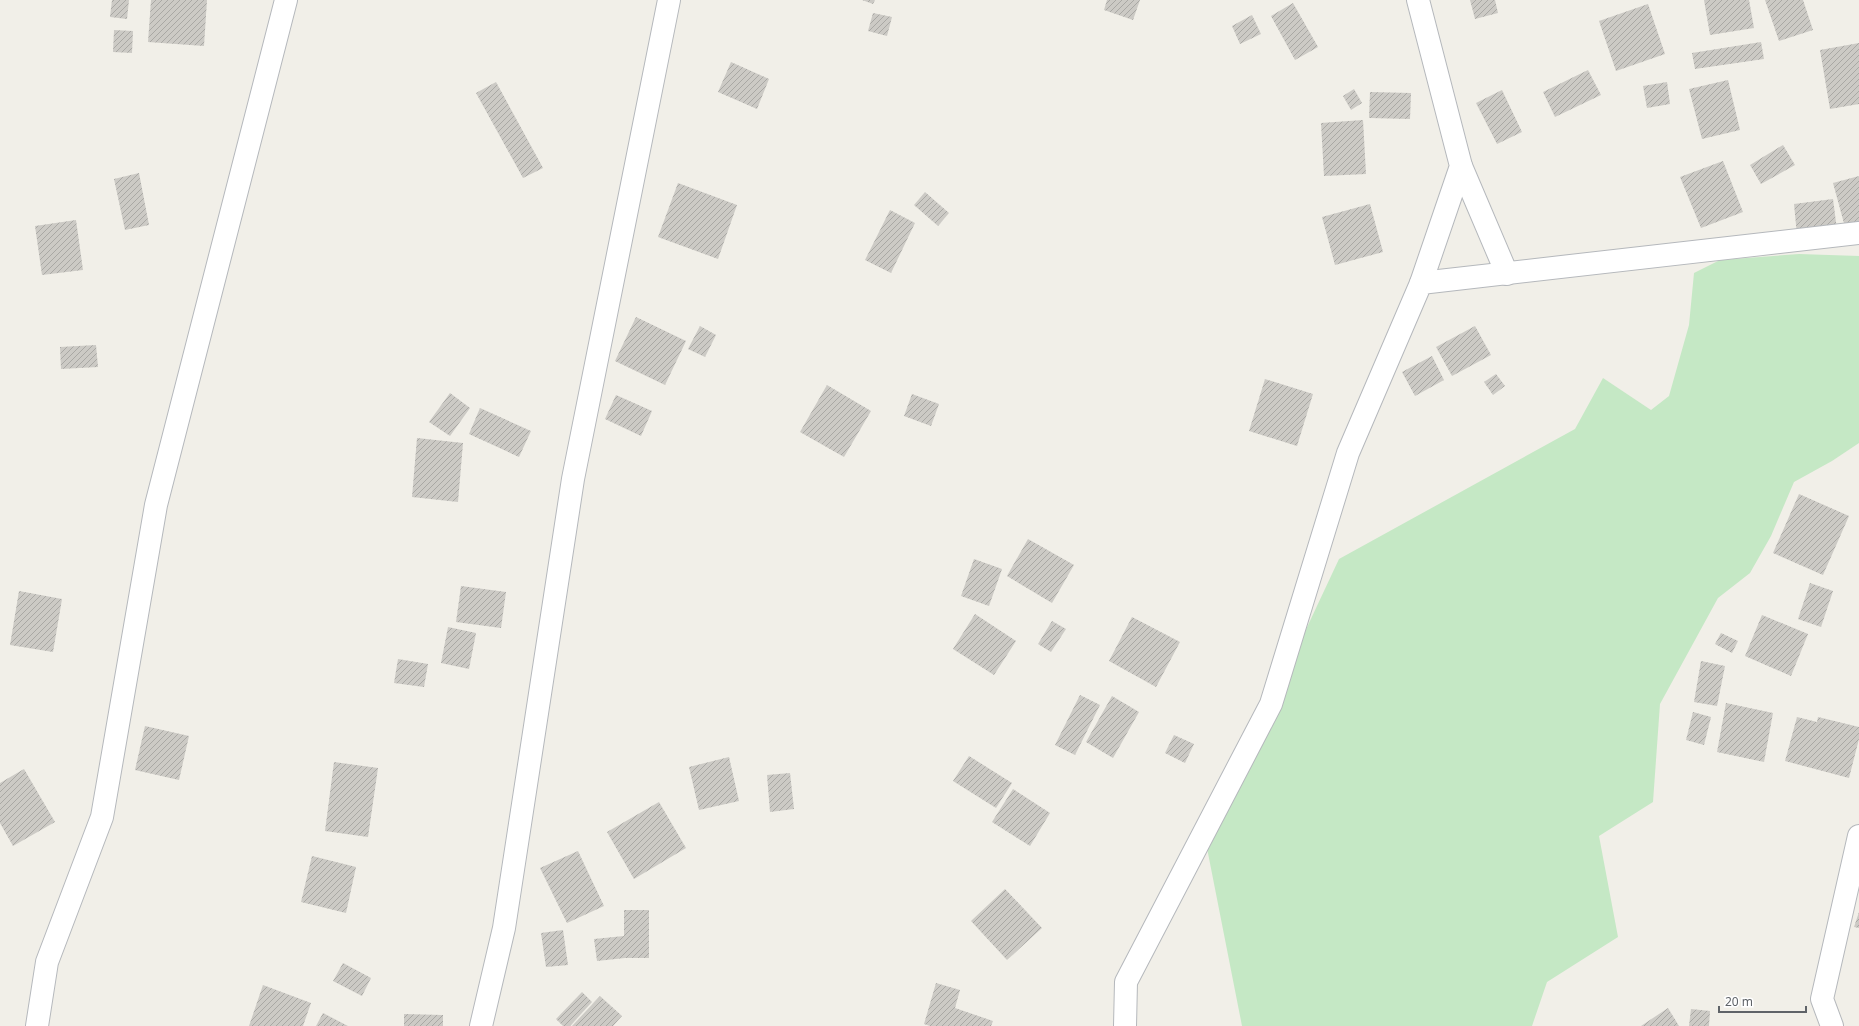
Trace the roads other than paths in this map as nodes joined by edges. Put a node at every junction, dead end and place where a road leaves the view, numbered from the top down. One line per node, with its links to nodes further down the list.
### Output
1 (286, 0): 9 (street)
2 (669, 0): 10 (street)
3 (1418, 0): 4 (street)
4 (1460, 166): 6 (street); 7 (street)
5 (1859, 233): 6 (street)
6 (1507, 274): 7 (street)
7 (1421, 284): 11 (street)
8 (1859, 836): 12 (street)
9 (37, 1026)
10 (481, 1026)
11 (1125, 1026)
12 (1832, 1026)

